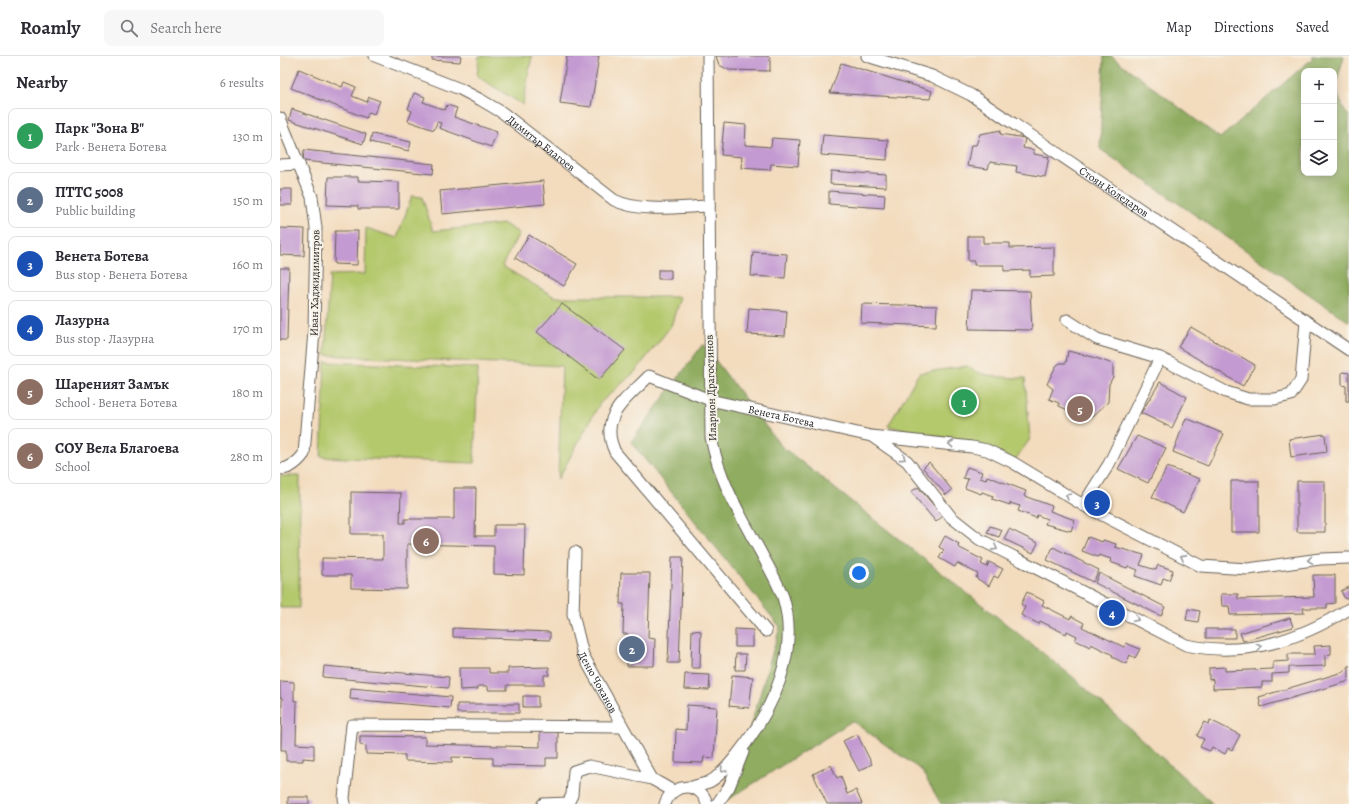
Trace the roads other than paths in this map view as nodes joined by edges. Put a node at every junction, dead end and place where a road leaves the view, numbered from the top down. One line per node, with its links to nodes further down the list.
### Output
1 (375, 56): 7 (street, Димитър Благоев)
2 (708, 56): 7 (street, Иларион Драгостинов)
3 (867, 56): 9 (street, Стоян Коледаров)
4 (280, 118): 5 (street, Иван Хаджидимитров)
5 (300, 164): 6 (street); 14 (street, Иван Хаджидимитров)
6 (280, 165)
7 (709, 206): 12 (street, Иларион Драгостинов)
8 (1067, 320): 11 (street)
9 (1306, 321): 10 (street, Стоян Коледаров); 11 (street)
10 (1349, 350)
11 (1160, 358): 15 (street)
12 (710, 400): 13 (street, Венета Ботева); 19 (street, Венета Ботева); 21 (street, Иларион Драгостинов)
13 (871, 436): 15 (street, Венета Ботева, one-way to 13); 18 (street, one-way to 18)
14 (280, 469)
15 (1083, 505): 17 (street, Венета Ботева, one-way to 15)
16 (575, 552): 20 (street, Деню Чоканов)
17 (1349, 558)
18 (1349, 608)
19 (766, 631)
20 (622, 727): 22 (street, Деню Чоканов); 25 (street)
21 (747, 742): 23 (street, Иларион Драгостинов, one-way to 23); 29 (street, Иларион Драгостинов)
22 (652, 779): 24 (street); 26 (street)
23 (692, 787): 24 (street, Иларион Драгостинов); 28 (street)
24 (673, 791): 27 (street)
25 (345, 804)
26 (543, 804)
27 (665, 804)
28 (707, 804)
29 (717, 804)

